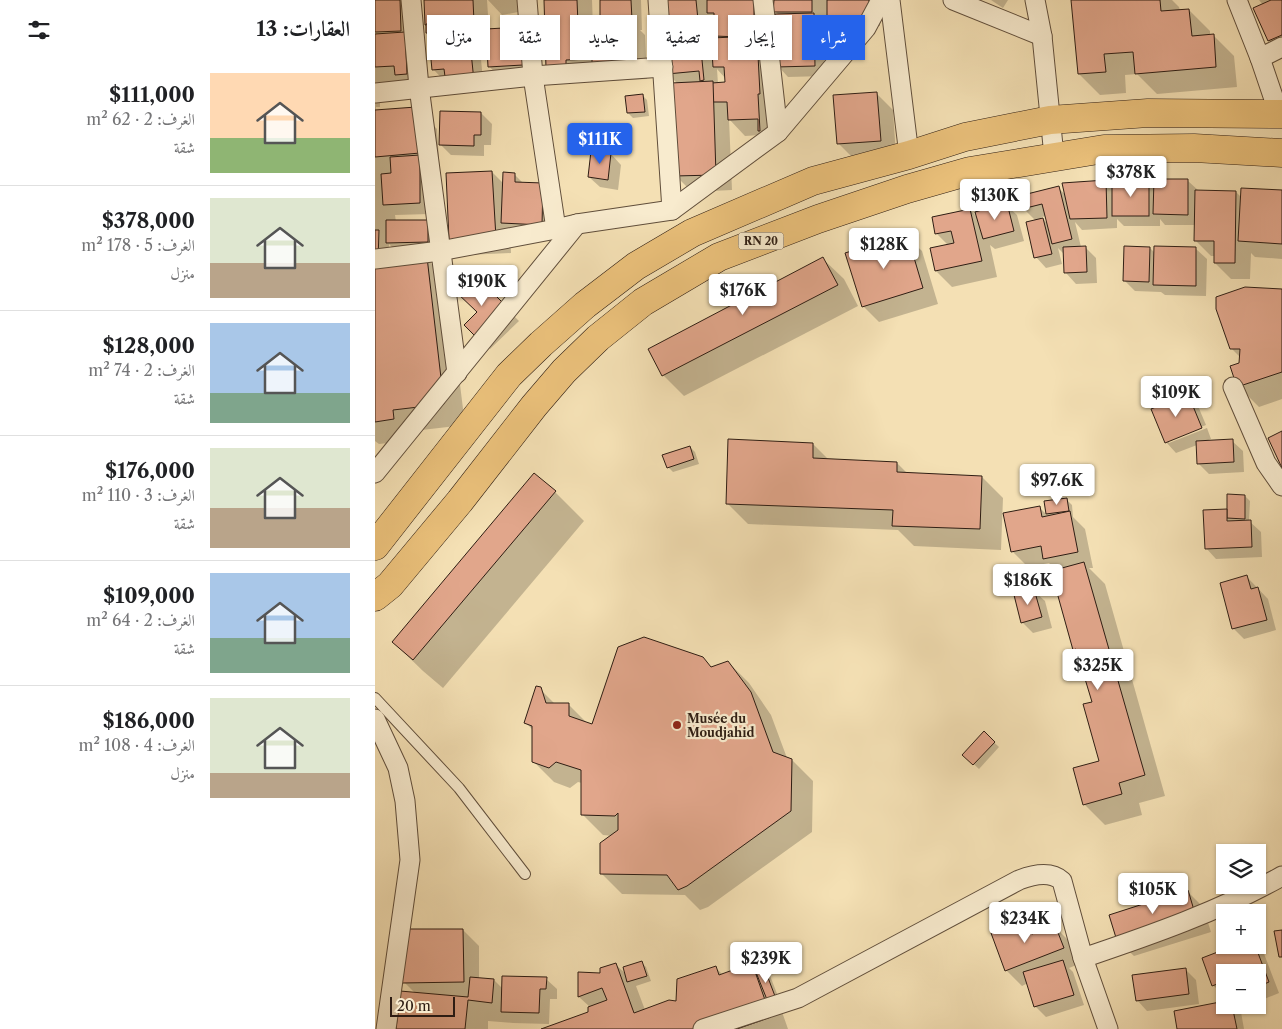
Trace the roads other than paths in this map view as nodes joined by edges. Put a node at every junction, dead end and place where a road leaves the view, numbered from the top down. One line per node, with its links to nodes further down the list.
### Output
1 (411, 0): 15 (street)
2 (527, 0): 14 (street)
3 (658, 0): 13 (street)
4 (763, 0): 19 (street)
5 (881, 0): 19 (street)
6 (890, 0): 21 (street)
7 (953, 0): 10 (street)
8 (1035, 0): 10 (street)
9 (1237, 0): 12 (street)
10 (1042, 36): 18 (street)
11 (1282, 47): 12 (street)
12 (1261, 58): 17 (street)
13 (663, 67): 14 (street); 23 (street)
14 (533, 76): 15 (street); 25 (street)
15 (419, 87): 16 (street); 26 (street)
16 (375, 92)
17 (1281, 114): 18 (main road, RN 20)
18 (1050, 120): 21 (main road, RN 20); 22 (street)
19 (778, 132): 23 (street)
20 (1282, 154): 22 (main road, RN 20)
21 (909, 155): 32 (main road, RN 20)
22 (1054, 156): 33 (main road, RN 20)
23 (672, 210): 24 (street)
24 (577, 224): 25 (street); 28 (street)
25 (557, 229): 26 (street)
26 (440, 250): 27 (street); 28 (street)
27 (375, 259)
28 (457, 373): 30 (street)
29 (1233, 387): 31 (street)
30 (375, 474)
31 (1282, 486)
32 (375, 546)
33 (375, 597)
34 (375, 698): 36 (lane)
35 (375, 719): 39 (street)
36 (525, 874)
37 (1282, 876): 38 (street)
38 (1083, 958): 40 (street); 41 (street)
39 (386, 1029)
40 (703, 1029)
41 (1108, 1029)

